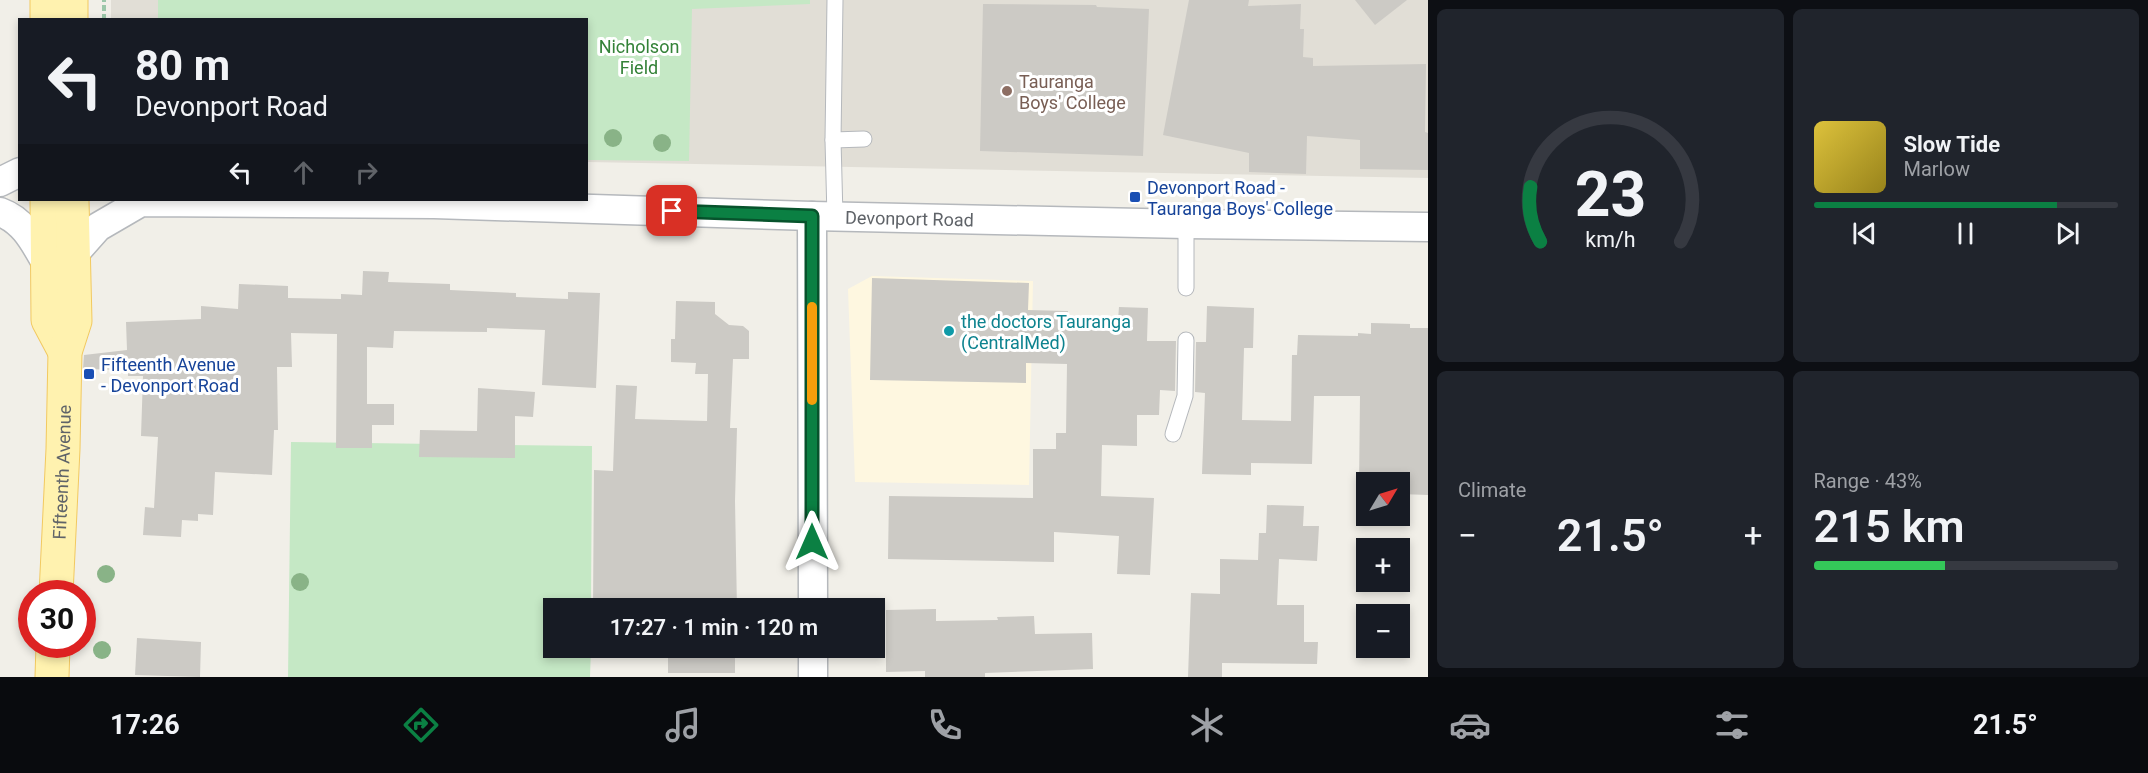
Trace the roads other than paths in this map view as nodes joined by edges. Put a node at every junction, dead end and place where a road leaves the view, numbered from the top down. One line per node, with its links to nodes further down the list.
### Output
1 (47, 0): 4 (main road)
2 (71, 0): 5 (main road)
3 (835, 0): 7 (lane)
4 (47, 18)
5 (71, 18)
6 (864, 139): 7 (lane)
7 (833, 141): 14 (lane)
8 (18, 173): 9 (street)
9 (0, 182)
10 (47, 201): 17 (main road, Fifteenth Avenue)
11 (72, 201): 17 (main road, Fifteenth Avenue)
12 (139, 201): 14 (street, Devonport Road); 17 (street, Devonport Road)
13 (0, 212): 17 (street)
14 (824, 217): 15 (street, Devonport Road); 22 (street)
15 (1186, 224): 16 (street, Devonport Road); 18 (lane)
16 (1428, 227)
17 (61, 260): 21 (main road, Fifteenth Avenue)
18 (1186, 288)
19 (1186, 340): 20 (lane)
20 (1173, 434)
21 (57, 580)
22 (813, 598)
23 (53, 658): 25 (main road)
24 (813, 658): 26 (street)
25 (52, 677)
26 (813, 677)

